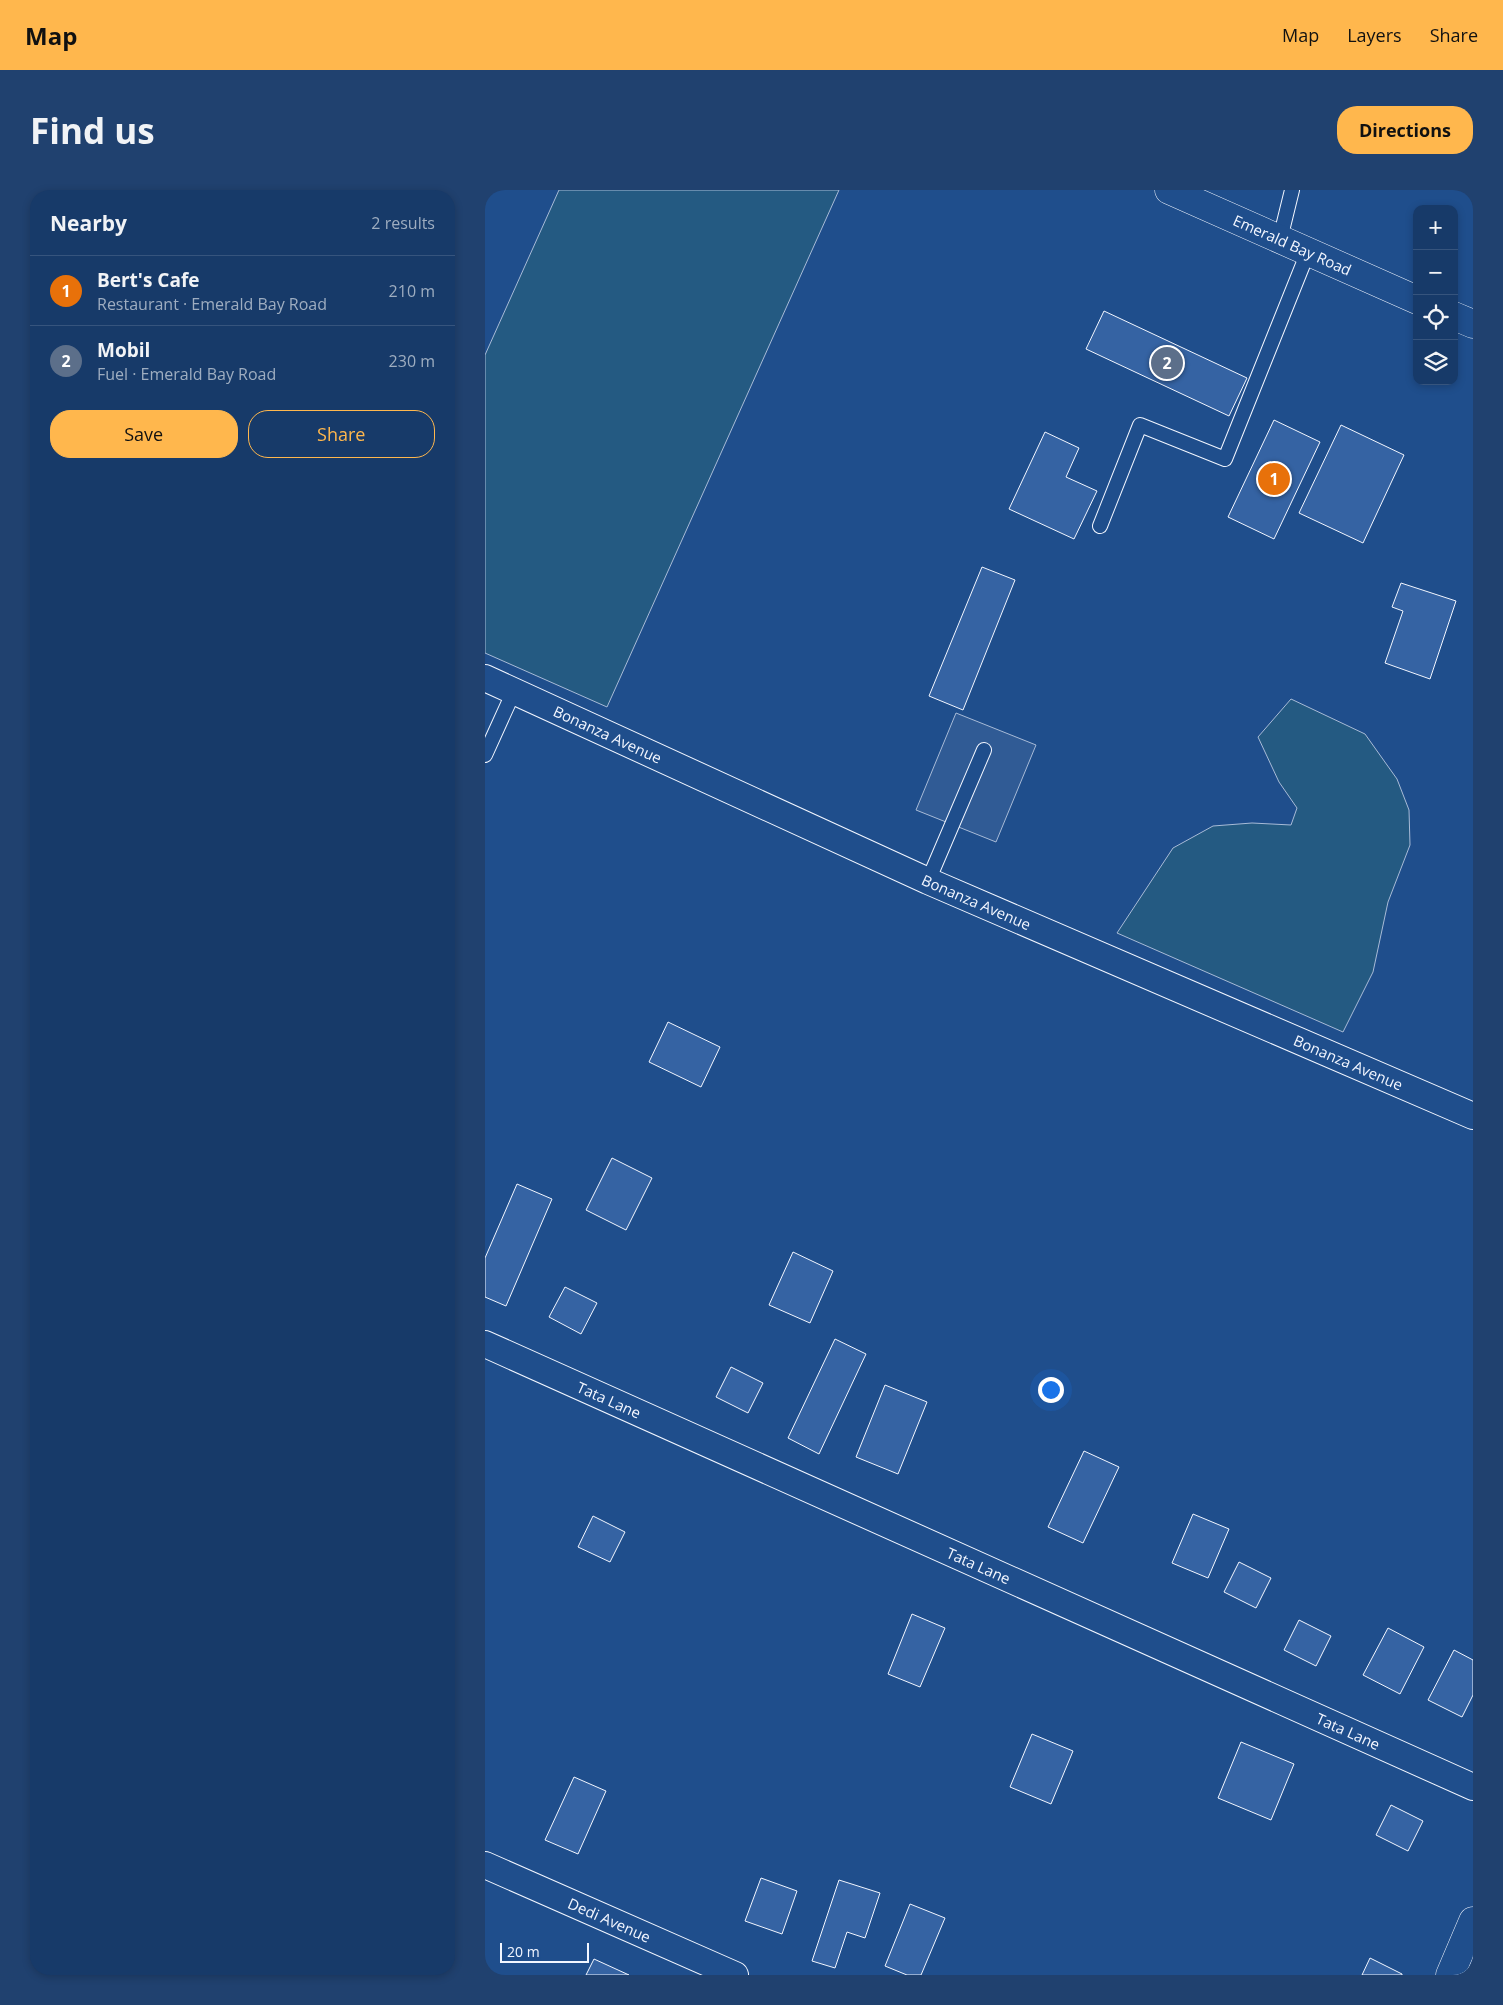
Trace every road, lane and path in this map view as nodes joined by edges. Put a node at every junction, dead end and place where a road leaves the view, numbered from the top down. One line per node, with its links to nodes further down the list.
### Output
1 (1169, 190): 3 (main road, Emerald Bay Road)
2 (1292, 190): 3 (lane)
3 (1280, 240): 4 (main road, Emerald Bay Road)
4 (1308, 252): 5 (main road, Emerald Bay Road); 8 (lane)
5 (1413, 298)
6 (1458, 318): 7 (main road)
7 (1473, 324)
8 (1100, 526)
9 (485, 678): 10 (street, Bonanza Avenue)
10 (514, 691): 12 (lane); 13 (street, Bonanza Avenue)
11 (984, 750): 13 (lane)
12 (485, 756)
13 (928, 881): 14 (street, Bonanza Avenue)
14 (1473, 1116)
15 (485, 1344): 16 (street, Tata Lane)
16 (1473, 1787)
17 (485, 1866): 19 (street, Dedi Avenue)
18 (1473, 1921): 20 (main road)
19 (735, 1975)
20 (1450, 1975)

